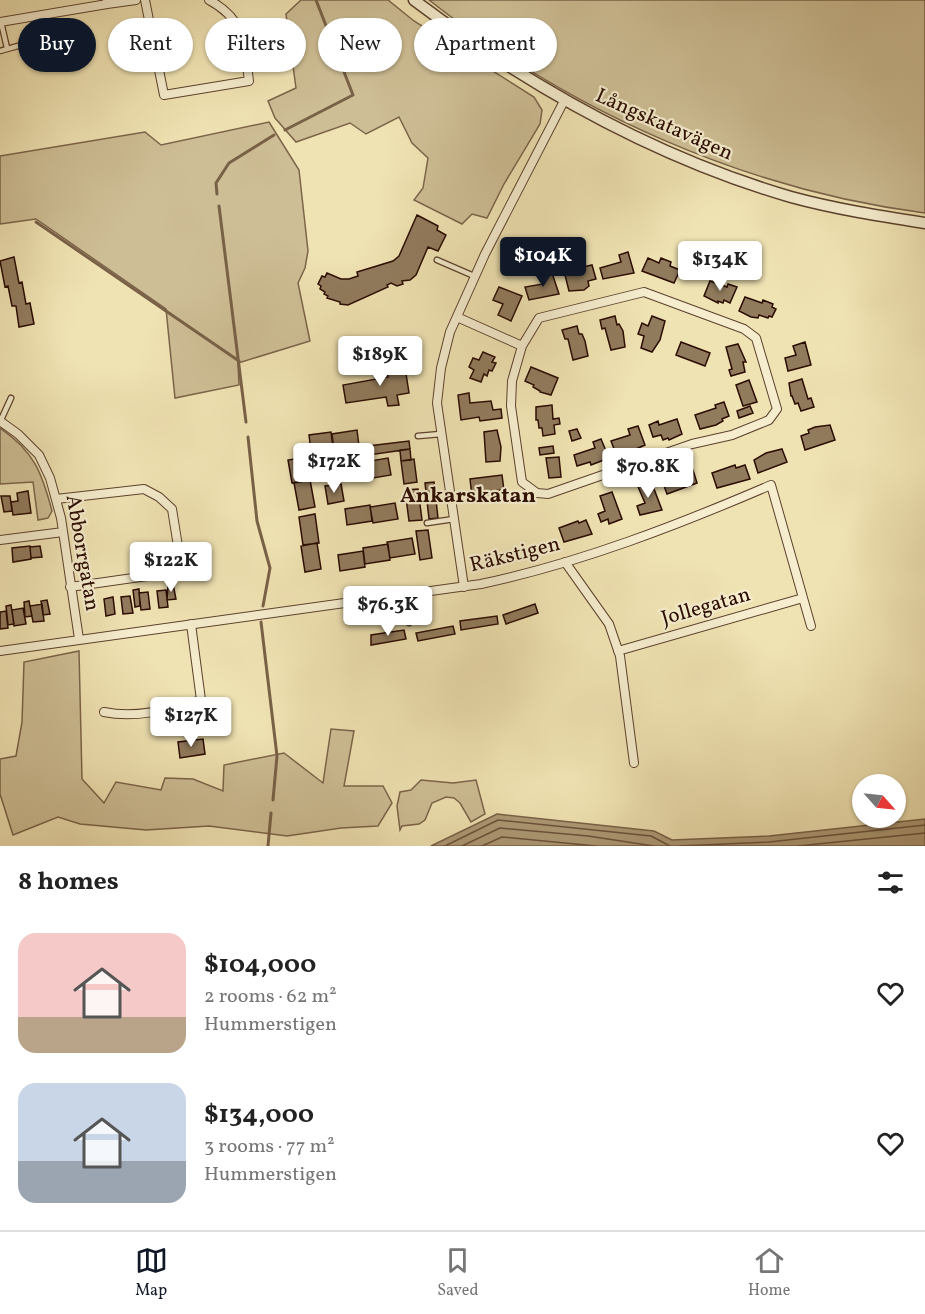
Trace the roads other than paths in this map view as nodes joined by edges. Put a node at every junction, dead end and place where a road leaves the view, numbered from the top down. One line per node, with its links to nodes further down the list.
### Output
1 (136, 0): 5 (street)
2 (145, 0): 3 (street)
3 (209, 0)
4 (414, 0): 10 (street, Långskatavägen)
5 (107, 2): 6 (street)
6 (0, 22): 8 (lane)
7 (18, 46): 8 (lane)
8 (8, 48): 9 (lane)
9 (0, 51)
10 (564, 101): 11 (street, Långskatavägen); 13 (street)
11 (925, 223)
12 (437, 260): 13 (lane)
13 (474, 276): 14 (street)
14 (457, 316): 15 (street); 18 (street)
15 (522, 346): 15 (street)
16 (11, 398): 17 (lane)
17 (0, 421): 20 (street, Abborrgatan)
18 (441, 434): 19 (lane); 21 (street)
19 (418, 436)
20 (56, 499): 23 (street, Abborrgatan); 26 (street)
21 (454, 519): 22 (lane); 27 (street)
22 (426, 523)
23 (63, 532): 24 (street); 26 (street, Abborrgatan)
24 (0, 540)
25 (565, 562): 27 (street, Räkstigen); 29 (street, Räkstigen); 35 (street)
26 (70, 587): 33 (street, Abborrgatan)
27 (464, 587): 28 (street, Räkstigen)
28 (406, 594): 30 (lane); 31 (street, Räkstigen)
29 (803, 598): 32 (street); 35 (street, Jollegatan)
30 (409, 623)
31 (191, 624): 33 (street, Räkstigen); 36 (street)
32 (811, 626)
33 (78, 639): 34 (street, Räkstigen)
34 (0, 651)
35 (618, 651): 37 (street)
36 (104, 712)
37 (634, 763)

